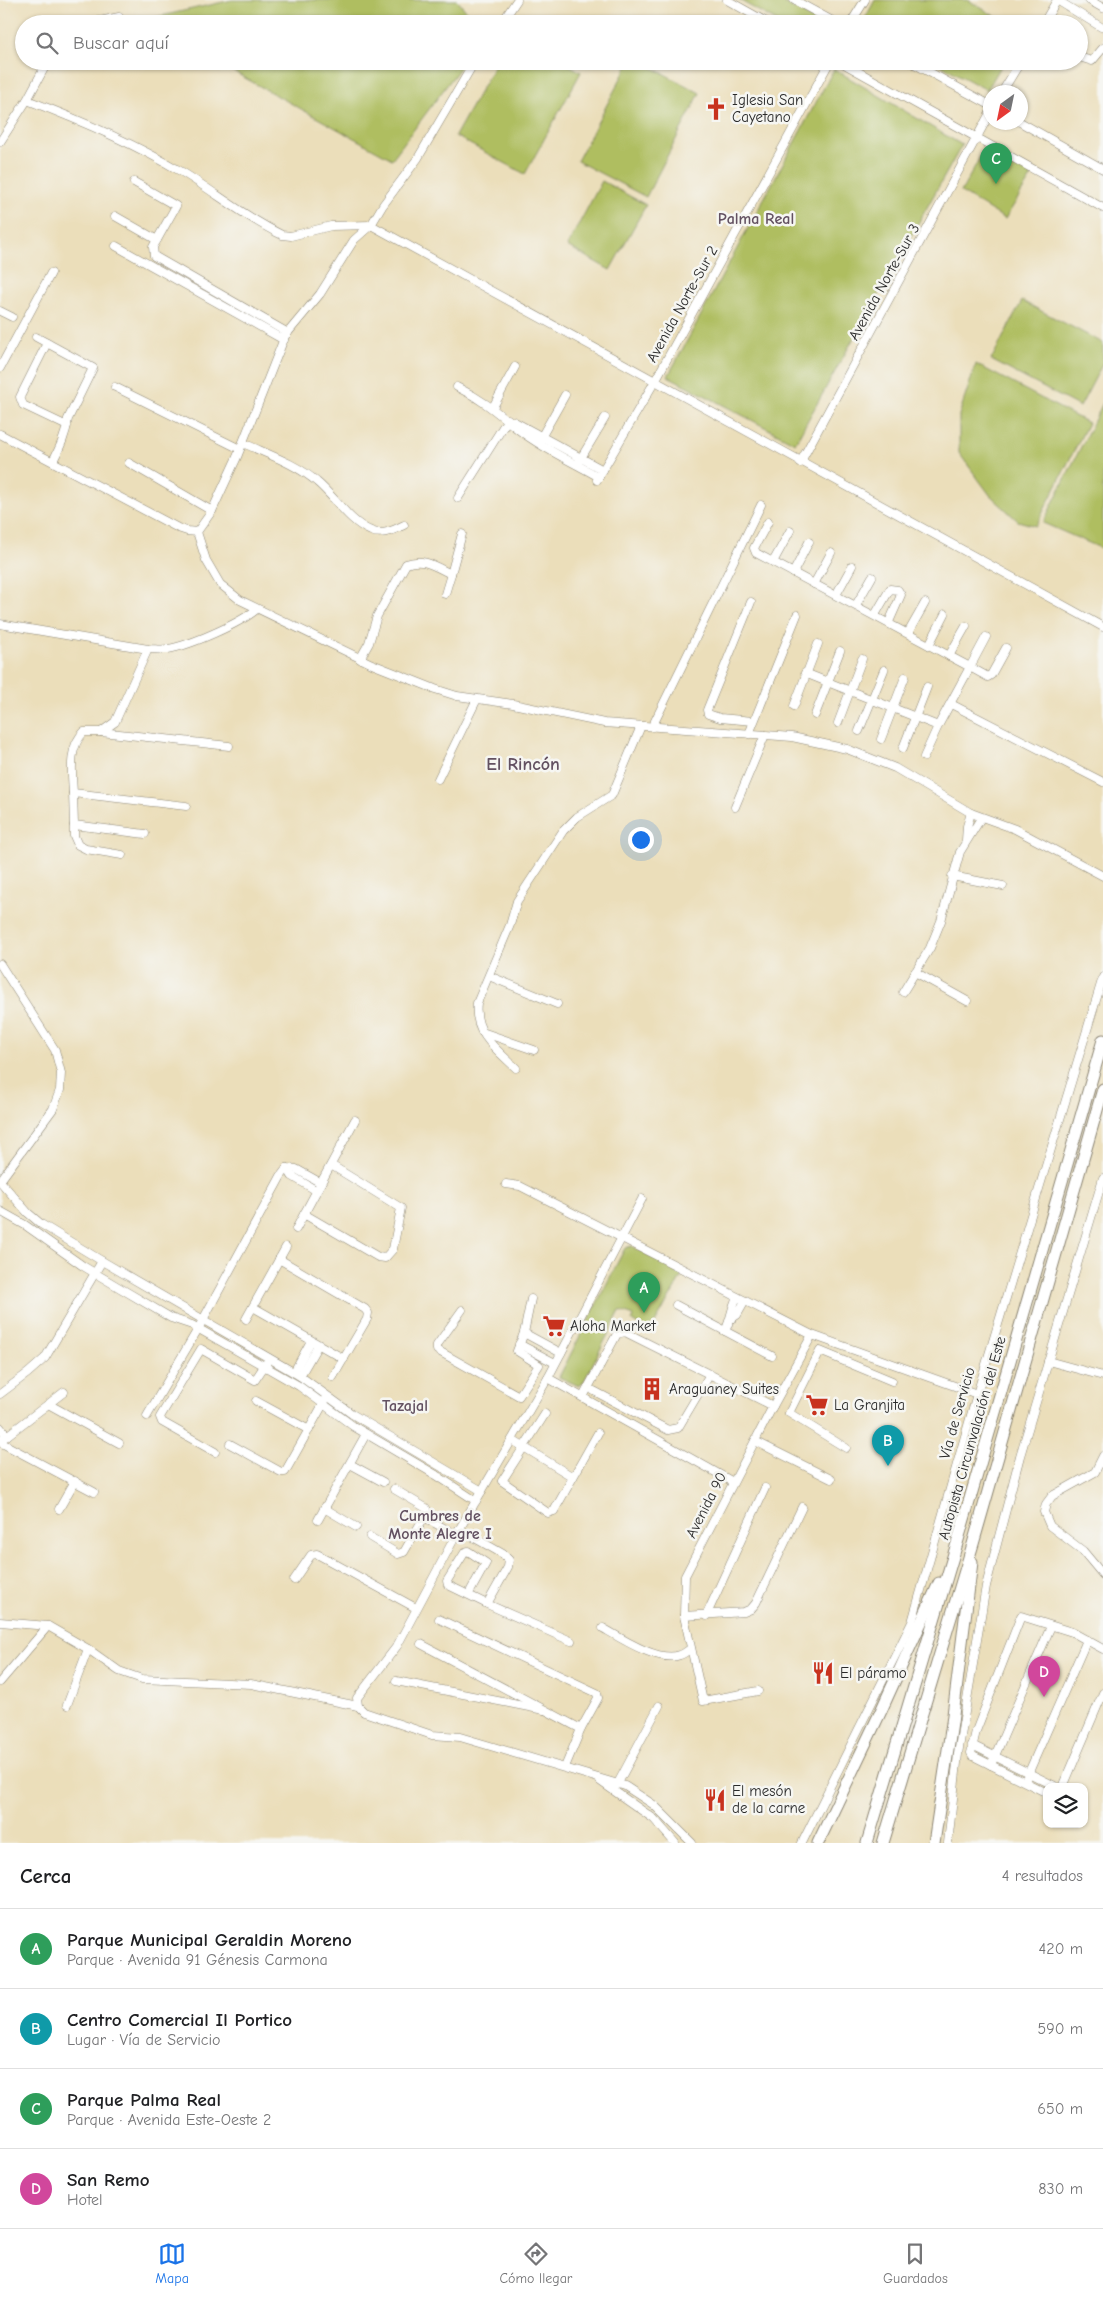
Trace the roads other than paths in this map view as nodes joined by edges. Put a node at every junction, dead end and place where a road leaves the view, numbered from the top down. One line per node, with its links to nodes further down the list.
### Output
1 (517, 0): 10 (street)
2 (727, 0): 11 (street)
3 (794, 0): 12 (street)
4 (865, 0): 13 (street)
5 (1057, 0): 8 (street); 14 (street)
6 (1074, 0): 8 (street)
7 (1089, 0): 9 (street)
8 (1069, 7): 15 (street)
9 (1103, 8)
10 (507, 15)
11 (754, 15)
12 (822, 15)
13 (856, 15)
14 (1048, 15)
15 (1082, 15)
16 (1088, 19): 17 (street)
17 (1101, 27)
18 (1103, 48): 19 (street)
19 (1088, 60)
20 (43, 70): 27 (street)
21 (469, 70): 39 (street)
22 (825, 70): 52 (street, Avenida Norte-Sur 2)
23 (855, 70): 31 (street)
24 (925, 70): 28 (street)
25 (1015, 70): 26 (street)
26 (1006, 85)
27 (27, 100): 32 (street); 39 (street)
28 (983, 101)
29 (1028, 127): 33 (street)
30 (983, 128): 31 (street, Avenida Norte-Sur 3)
31 (978, 138): 36 (street); 65 (street, Avenida Norte-Sur 3)
32 (0, 142)
33 (1103, 169)
34 (134, 182): 35 (street)
35 (176, 206): 37 (street); 40 (street)
36 (1103, 208)
37 (184, 210)
38 (115, 216): 40 (street)
39 (371, 225): 46 (street); 52 (street)
40 (157, 240): 46 (street)
41 (116, 246): 46 (street)
42 (51, 273): 49 (street)
43 (0, 311): 44 (street)
44 (12, 317)
45 (36, 337): 47 (street)
46 (286, 337): 62 (street)
47 (47, 343): 50 (street); 59 (street)
48 (515, 367): 56 (street)
49 (0, 368)
50 (93, 368): 51 (street); 59 (street)
51 (102, 372)
52 (655, 381): 64 (street, Avenida Norte-Sur 2); 65 (street)
53 (115, 387): 62 (street)
54 (457, 387): 56 (street)
55 (565, 395): 61 (street)
56 (493, 407): 58 (street)
57 (605, 418): 64 (street)
58 (508, 419): 61 (street); 67 (street)
59 (67, 426): 63 (street)
60 (0, 434): 63 (street)
61 (540, 440): 64 (street)
62 (242, 446): 69 (street); 71 (street)
63 (53, 461): 73 (street)
64 (579, 462)
65 (800, 462): 95 (street)
66 (129, 463): 69 (street)
67 (458, 498)
68 (762, 505): 125 (street)
69 (212, 511): 73 (street)
70 (768, 522): 77 (street)
71 (404, 525)
72 (790, 531): 77 (street)
73 (197, 532): 88 (street)
74 (462, 534): 80 (street)
75 (810, 542): 79 (street)
76 (831, 554): 82 (street)
77 (773, 562): 79 (street)
78 (852, 566): 84 (street)
79 (793, 573): 82 (street)
80 (451, 574): 83 (street); 104 (street)
81 (872, 577): 87 (street)
82 (814, 584): 84 (street)
83 (445, 594)
84 (836, 595): 87 (street)
85 (751, 602): 121 (street)
86 (925, 603): 96 (street)
87 (856, 605): 91 (street)
88 (257, 609): 101 (street); 104 (street)
89 (945, 614): 99 (street)
90 (798, 615): 121 (street)
91 (875, 615): 92 (street); 92 (street)
92 (888, 622): 96 (street)
93 (0, 624): 101 (street)
94 (966, 626): 103 (street)
95 (1103, 627)
96 (908, 633): 99 (street)
97 (986, 637): 106 (street)
98 (818, 644): 108 (street)
99 (929, 644): 103 (street)
100 (1006, 648): 106 (street)
101 (148, 649): 120 (street)
102 (840, 651): 110 (street)
103 (949, 656): 106 (street)
104 (360, 659): 113 (street)
105 (862, 659): 112 (street)
106 (970, 667): 115 (street)
107 (884, 670): 114 (street)
108 (805, 673): 110 (street); 116 (street)
109 (905, 677): 117 (street)
110 (826, 682): 112 (street); 118 (street)
111 (927, 687): 119 (street)
112 (849, 691): 114 (street); 122 (street)
113 (478, 699): 123 (street); 135 (street)
114 (871, 699): 117 (street); 126 (street)
115 (951, 704): 124 (street); 136 (street)
116 (794, 706)
117 (893, 708): 119 (street); 131 (street)
118 (815, 715)
119 (915, 717): 124 (street); 133 (street)
120 (116, 720): 127 (street); 129 (street)
121 (753, 721): 128 (street)
122 (838, 723)
123 (641, 726): 125 (street); 151 (street)
124 (938, 726): 134 (street)
125 (652, 727): 128 (street)
126 (859, 731)
127 (101, 732): 129 (street); 137 (street)
128 (749, 734): 130 (street)
129 (127, 735): 132 (street)
130 (765, 735): 139 (street); 140 (street)
131 (880, 739)
132 (229, 746)
133 (903, 748)
134 (924, 757)
135 (438, 779)
136 (1103, 782)
137 (73, 792): 138 (street); 142 (street)
138 (186, 806)
139 (734, 807)
140 (971, 814): 141 (street); 144 (street)
141 (981, 818): 144 (street); 147 (street)
142 (74, 825): 143 (street); 145 (street)
143 (145, 834)
144 (966, 840): 146 (street)
145 (122, 855)
146 (952, 876): 148 (street); 150 (street)
147 (1103, 876)
148 (1003, 886)
149 (0, 964): 165 (street)
150 (916, 972): 153 (street); 154 (street)
151 (489, 976): 155 (street); 156 (street)
152 (1103, 976): 210 (street, Vía de Servicio)
153 (903, 992)
154 (967, 1001)
155 (557, 1004)
156 (482, 1032): 158 (street); 159 (street)
157 (1103, 1040): 252 (highway, Autopista Circunvalación del Este)
158 (534, 1050)
159 (516, 1068)
160 (1103, 1089): 253 (highway, Autopista Circunvalación del Este)
161 (355, 1120): 162 (street)
162 (331, 1165): 166 (street); 171 (street)
163 (287, 1168): 166 (street); 168 (street); 184 (street)
164 (1103, 1178): 198 (street)
165 (0, 1181): 176 (street)
166 (321, 1183): 168 (street)
167 (506, 1184): 173 (street)
168 (316, 1191): 171 (street)
169 (642, 1199): 173 (street)
170 (0, 1211): 177 (street)
171 (304, 1214): 172 (street)
172 (296, 1229)
173 (621, 1236): 178 (street); 194 (street)
174 (286, 1247): 175 (street)
175 (279, 1259): 182 (street); 197 (street)
176 (102, 1261): 177 (street); 184 (street)
177 (94, 1273): 187 (street); 209 (street)
178 (737, 1297): 180 (street); 186 (street)
179 (531, 1299): 189 (street)
180 (745, 1301): 186 (street); 190 (street)
181 (676, 1305): 188 (street)
182 (253, 1307): 185 (street); 192 (street)
183 (462, 1310): 193 (street)
184 (202, 1319): 187 (street); 199 (street)
185 (246, 1319)
186 (731, 1319): 188 (street)
187 (198, 1328): 199 (street); 218 (street)
188 (725, 1331): 196 (street)
189 (524, 1332): 193 (street); 194 (street)
190 (812, 1335): 191 (street); 216 (street, Avenida 90)
191 (831, 1342): 195 (street); 210 (street)
192 (315, 1343): 197 (street); 201 (street)
193 (518, 1344): 200 (street)
194 (561, 1353): 200 (street)
195 (826, 1354): 206 (street); 230 (street)
196 (772, 1356)
197 (344, 1359): 204 (street)
198 (1048, 1361): 203 (street); 299 (street)
199 (267, 1362): 201 (street); 214 (street); 231 (street)
200 (555, 1363): 205 (street)
201 (297, 1374): 211 (street)
202 (710, 1374): 207 (street); 212 (street); 216 (street)
203 (1103, 1376)
204 (333, 1377)
205 (548, 1378): 212 (street); 224 (street)
206 (892, 1381)
207 (594, 1391)
208 (64, 1392): 215 (street)
209 (0, 1394)
210 (977, 1394): 294 (street, Vía de Servicio)
211 (328, 1396): 214 (street); 241 (street)
212 (583, 1397): 238 (street)
213 (256, 1401): 220 (street)
214 (324, 1403): 220 (street); 222 (street)
215 (50, 1404): 223 (street); 227 (street)
216 (772, 1406): 225 (street, Avenida 90)
217 (545, 1414): 229 (street)
218 (147, 1416)
219 (0, 1427): 223 (street)
220 (309, 1430): 228 (street)
221 (598, 1433): 234 (street)
222 (366, 1434): 233 (street); 243 (street)
223 (8, 1436): 226 (street)
224 (512, 1440): 229 (street); 241 (street)
225 (755, 1440): 235 (street); 238 (street, Avenida 90)
226 (0, 1441): 236 (street)
227 (119, 1444)
228 (230, 1444)
229 (523, 1448): 234 (street); 234 (street)
230 (846, 1448)
231 (215, 1452)
232 (1103, 1456): 254 (street)
233 (350, 1464): 237 (street); 245 (street)
234 (573, 1477)
235 (831, 1479)
236 (75, 1481): 242 (street); 246 (street)
237 (383, 1482)
238 (733, 1482): 259 (street, Avenida 90)
239 (765, 1488): 260 (street)
240 (394, 1489): 247 (street)
241 (482, 1491): 243 (street)
242 (94, 1492)
243 (476, 1501): 250 (street)
244 (802, 1507): 260 (street)
245 (324, 1508): 248 (street); 249 (street)
246 (59, 1509)
247 (424, 1517): 250 (street); 251 (street)
248 (318, 1520)
249 (356, 1527)
250 (458, 1532): 258 (street); 267 (street)
251 (370, 1537)
252 (958, 1540): 295 (highway); 296 (highway, Autopista Circunvalación del Este)
253 (973, 1544): 297 (highway, Autopista Circunvalación del Este); 298 (highway)
254 (1103, 1575)
255 (294, 1580): 258 (street)
256 (472, 1590): 257 (street)
257 (486, 1604)
258 (416, 1608): 277 (street)
259 (684, 1616): 260 (street); 270 (street, Avenida 90)
260 (706, 1616)
261 (439, 1619): 280 (street)
262 (0, 1622): 263 (street)
263 (48, 1626): 269 (street); 273 (street)
264 (1051, 1626): 266 (street); 281 (street); 282 (street)
265 (603, 1628): 270 (street)
266 (1087, 1640): 271 (street); 285 (street)
267 (571, 1641)
268 (421, 1644): 279 (street)
269 (88, 1649): 276 (street); 277 (street)
270 (690, 1649): 274 (street, Avenida 90)
271 (1103, 1649)
272 (396, 1681): 279 (street)
273 (0, 1682)
274 (758, 1691)
275 (1103, 1694): 289 (street)
276 (67, 1705)
277 (358, 1706): 284 (street)
278 (659, 1706): 290 (street)
279 (553, 1712): 280 (street)
280 (581, 1728): 284 (street)
281 (972, 1745): 282 (street); 283 (street)
282 (996, 1757): 283 (street); 285 (street)
283 (991, 1765): 287 (street)
284 (565, 1767): 286 (street)
285 (1028, 1773): 287 (street); 288 (street)
286 (597, 1778): 290 (street); 292 (street)
287 (1024, 1781): 291 (street)
288 (1048, 1783)
289 (1065, 1783)
290 (618, 1785): 293 (street)
291 (1043, 1791)
292 (675, 1843)
293 (692, 1843)
294 (802, 1843)
295 (818, 1843)
296 (867, 1843)
297 (883, 1843)
298 (934, 1843)
299 (948, 1843)

